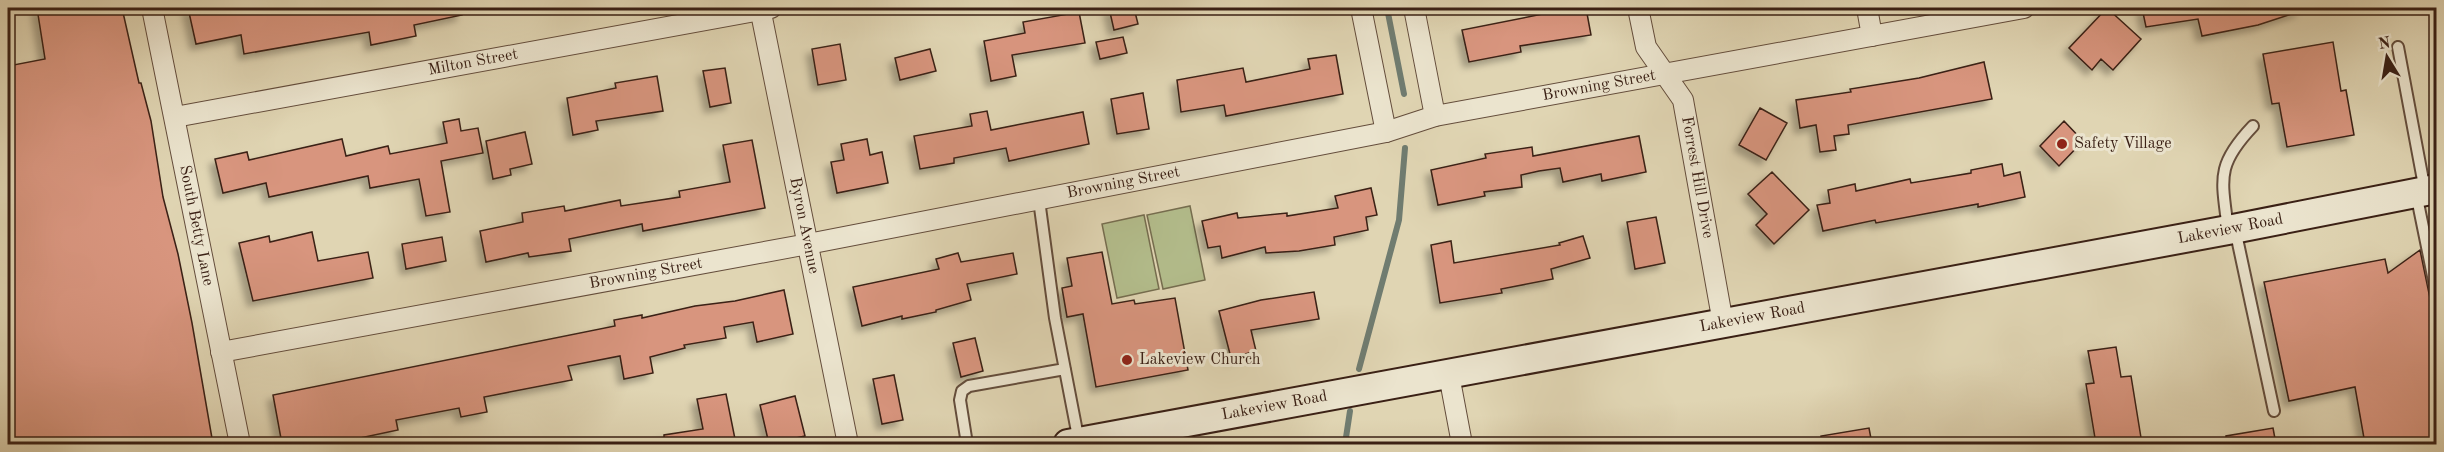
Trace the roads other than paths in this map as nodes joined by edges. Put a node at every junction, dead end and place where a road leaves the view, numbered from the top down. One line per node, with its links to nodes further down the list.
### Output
1 (152, 8): 12 (street, South Betty Lane)
2 (764, 8): 12 (street, Milton Street); 18 (street, Byron Avenue)
3 (1361, 8): 14 (street)
4 (1414, 8): 11 (street)
5 (1638, 8): 10 (street, Forrest Hill Drive)
6 (1866, 8): 8 (street)
7 (2024, 8): 8 (street, Browning Street)
8 (1872, 36): 10 (street, Browning Street)
9 (2398, 47): 15 (lane)
10 (1665, 74): 11 (street, Browning Street); 20 (street, Forrest Hill Drive)
11 (1435, 116): 14 (street, Browning Street)
12 (175, 117): 21 (street, South Betty Lane)
13 (2253, 126): 17 (lane)
14 (1386, 132): 16 (street, Browning Street)
15 (2426, 191): 17 (street, Lakeview Road); 19 (lane)
16 (1039, 200): 18 (street, Browning Street); 22 (lane)
17 (2232, 229): 20 (street, Lakeview Road); 24 (lane)
18 (808, 244): 21 (street, Browning Street); 27 (street, Byron Avenue)
19 (2436, 291)
20 (1723, 323): 23 (street, Lakeview Road)
21 (221, 352): 26 (street, South Betty Lane)
22 (1065, 369): 25 (lane); 28 (lane)
23 (1449, 375): 25 (street, Lakeview Road); 29 (street)
24 (2274, 411)
25 (1074, 443)
26 (240, 444)
27 (848, 444)
28 (967, 444)
29 (1462, 444)

